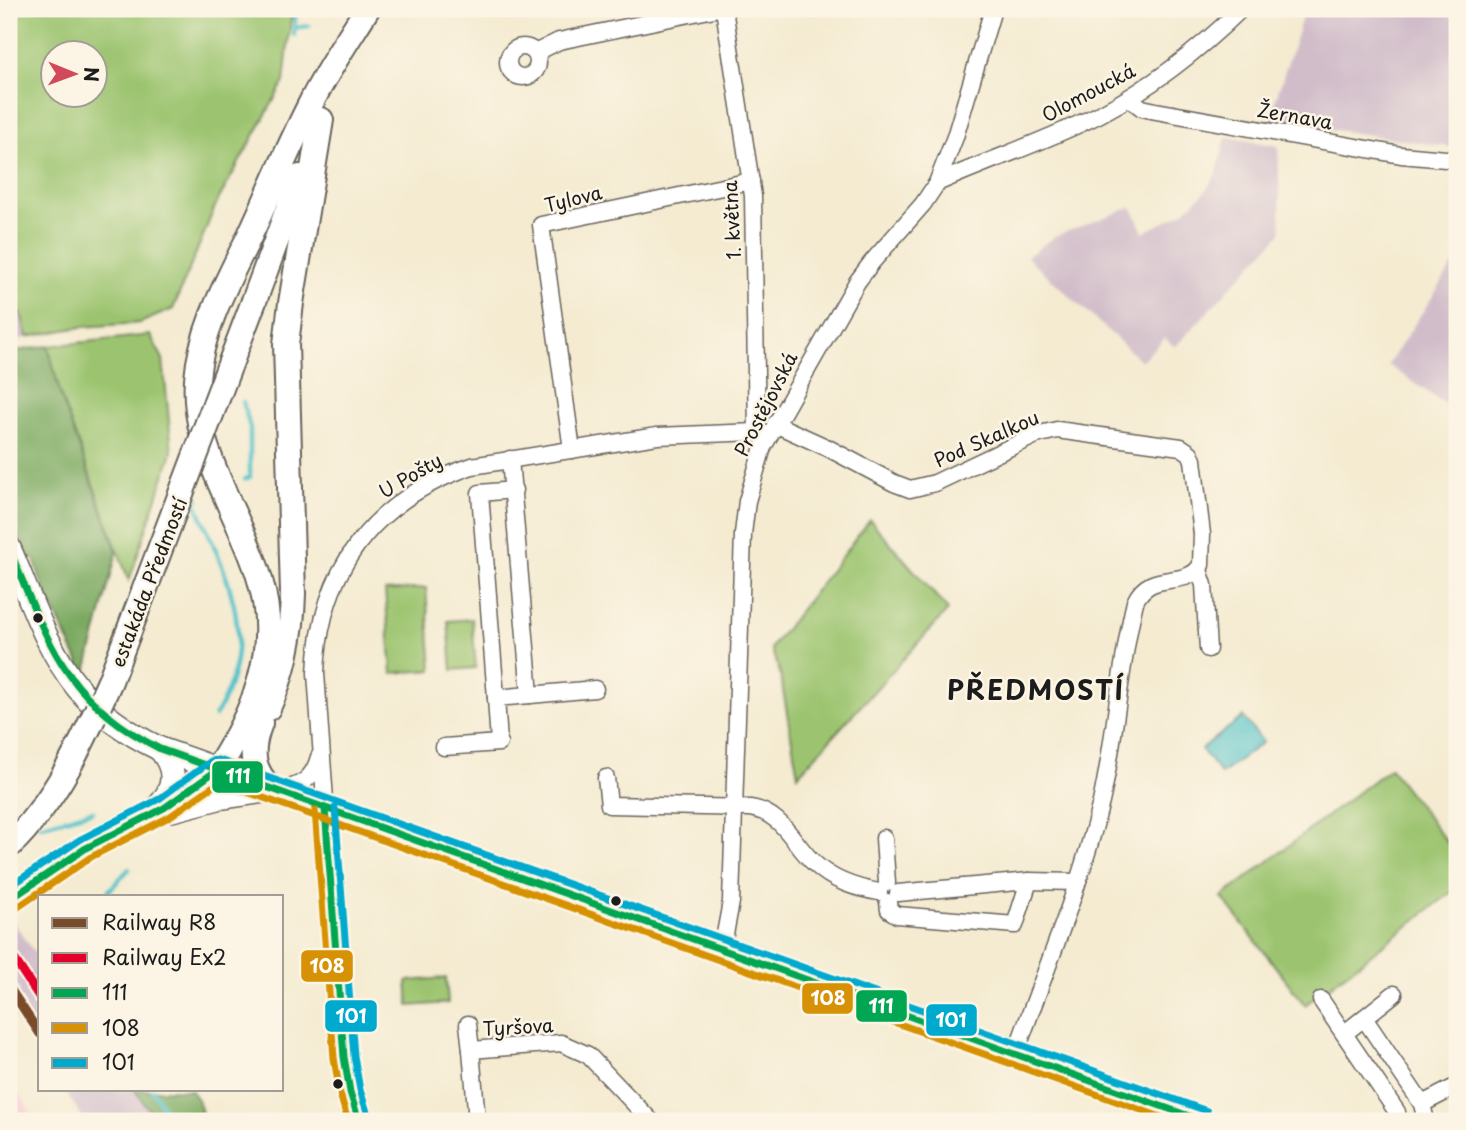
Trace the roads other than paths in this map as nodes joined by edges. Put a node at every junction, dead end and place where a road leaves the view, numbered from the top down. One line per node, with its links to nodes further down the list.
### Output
1 (367, 9): 8 (main road); 26 (main road)
2 (714, 9): 6 (street)
3 (724, 9): 10 (street, 1. května)
4 (993, 9): 11 (street, Prostějovská)
5 (1241, 9): 7 (street, Olomoucká)
6 (535, 53)
7 (1129, 97): 9 (street, Žernava); 11 (street, Olomoucká)
8 (321, 120): 22 (main road); 33 (main road, estakáda Předmostí, bridge)
9 (1457, 160)
10 (751, 181): 12 (street, 1. května); 13 (street, Tylova)
11 (937, 183): 12 (street, Prostějovská)
12 (767, 430): 13 (street, U Pošty); 17 (street, Pod Skalkou); 29 (street, Prostějovská)
13 (572, 450): 14 (street, U Pošty)
14 (510, 459): 15 (street); 23 (street, U Pošty)
15 (514, 490): 20 (street); 21 (street)
16 (9, 548): 25 (main road)
17 (1199, 570): 18 (street, Pod Skalkou); 35 (street)
18 (1208, 649)
19 (595, 689): 20 (street)
20 (530, 695): 21 (street)
21 (496, 698): 24 (street)
22 (260, 723): 26 (main road); 28 (main road)
23 (321, 741): 28 (street); 30 (street, U Pošty)
24 (444, 747)
25 (160, 749): 26 (main road); 31 (main road)
26 (217, 770): 28 (main road); 31 (main road)
27 (606, 778): 29 (street)
28 (273, 790): 30 (main road); 31 (main road)
29 (734, 808): 36 (street); 38 (street, Prostějovská)
30 (325, 810): 38 (main road); 49 (street, U Pošty)
31 (149, 817): 37 (main road)
32 (884, 838): 36 (street)
33 (9, 846)
34 (1029, 881): 35 (street); 36 (street); 36 (street)
35 (1077, 882): 45 (street)
36 (888, 892)
37 (9, 901)
38 (722, 950): 45 (main road)
39 (1394, 994): 41 (street)
40 (1321, 1000): 43 (street)
41 (1364, 1018): 43 (street); 47 (street)
42 (468, 1024): 44 (street)
43 (1345, 1033): 48 (street)
44 (471, 1050): 50 (street, Tyršova); 51 (street, Tyršova)
45 (1015, 1055): 52 (main road)
46 (1457, 1086): 47 (street)
47 (1422, 1104): 53 (street)
48 (1397, 1112)
49 (359, 1121)
50 (477, 1121)
51 (651, 1121)
52 (1203, 1121)
53 (1426, 1121)

